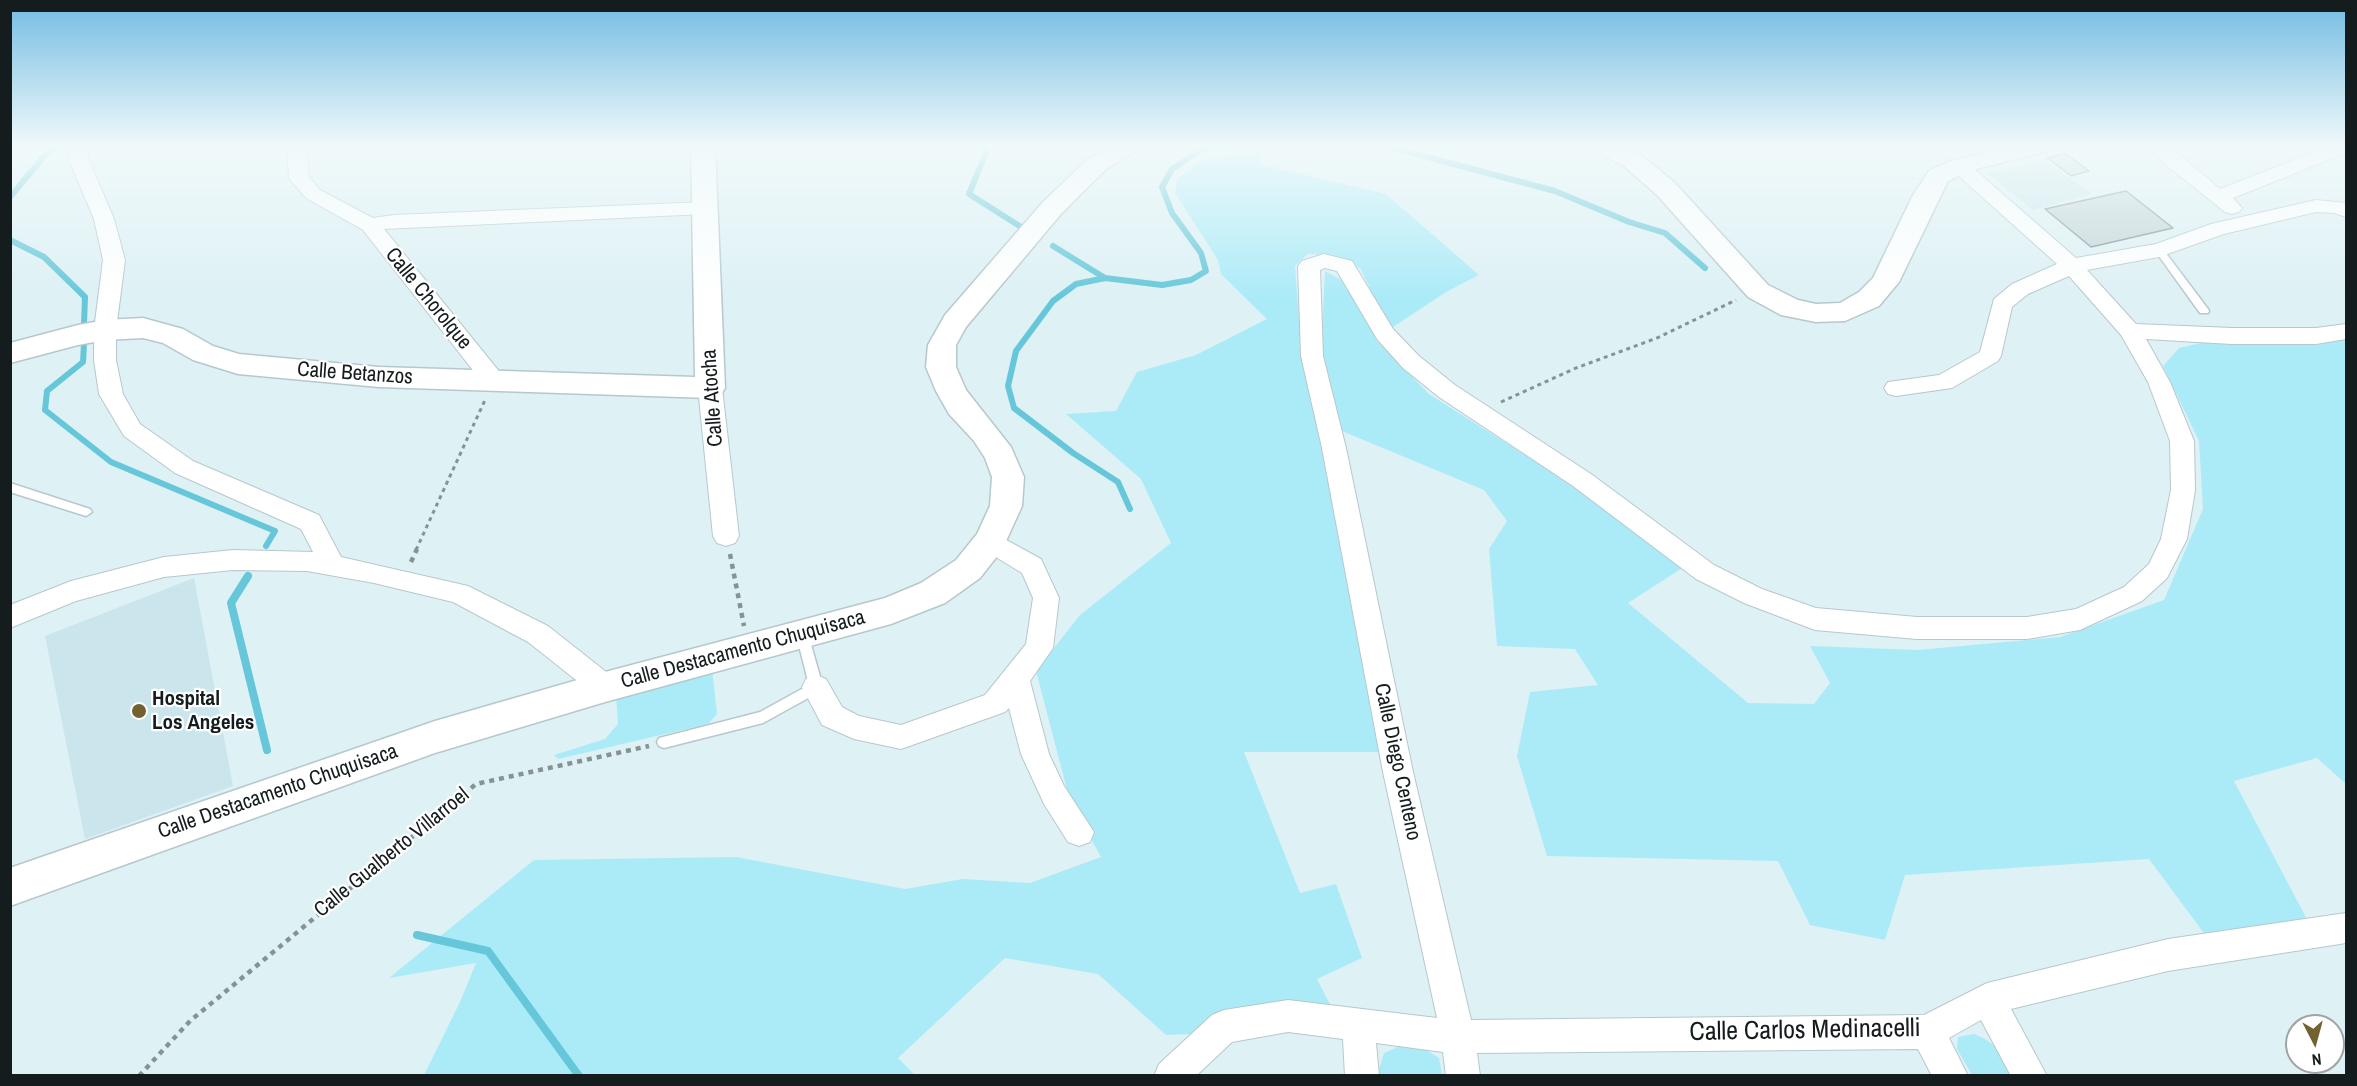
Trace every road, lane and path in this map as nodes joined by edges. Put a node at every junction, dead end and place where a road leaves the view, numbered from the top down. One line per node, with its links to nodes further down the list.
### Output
1 (94, 197): 17 (street)
2 (318, 197): 12 (street, Calle Chorolque)
3 (705, 197): 9 (main road, Calle Atocha)
4 (1064, 197): 28 (main road, Calle Destacamento Chuquisaca)
5 (1673, 197): 6 (main road)
6 (1925, 197)
7 (1994, 197): 14 (street)
8 (2218, 197): 11 (street)
9 (705, 208): 12 (street); 22 (main road, Calle Atocha)
10 (2346, 211): 11 (street)
11 (2248, 221): 13 (street)
12 (370, 225): 21 (street, Calle Chorolque)
13 (2159, 250): 14 (street); 16 (lane)
14 (2072, 266): 18 (street); 23 (street)
15 (1741, 298): 24 (path)
16 (2204, 311)
17 (105, 330): 20 (main road, Calle Betanzos); 21 (main road, Calle Betanzos); 29 (street)
18 (2130, 331): 19 (street); 24 (street)
19 (2346, 332)
20 (10, 353)
21 (494, 381): 22 (main road, Calle Betanzos); 30 (path)
22 (710, 388): 27 (street, Calle Atocha)
23 (1896, 388)
24 (1483, 415): 44 (street, Calle Diego Centeno)
25 (10, 487): 26 (lane)
26 (86, 512)
27 (726, 536): 33 (path)
28 (990, 541): 32 (main road, Calle Destacamento Chuquisaca); 34 (street)
29 (333, 566): 30 (street); 31 (street)
30 (403, 579): 35 (street)
31 (10, 617)
32 (802, 634): 33 (main road, Calle Destacamento Chuquisaca); 36 (lane)
33 (748, 647): 35 (main road, Calle Destacamento Chuquisaca)
34 (1015, 678): 36 (street); 38 (street)
35 (604, 687): 39 (main road, Calle Destacamento Chuquisaca)
36 (816, 687): 37 (lane)
37 (664, 742): 45 (path, Calle Gualberto Villarroel)
38 (1079, 832)
39 (10, 887)
40 (2346, 928): 41 (street, Calle Carlos Medinacelli)
41 (1987, 999): 43 (street, Calle Carlos Medinacelli); 50 (street)
42 (1358, 1024): 44 (street, Calle Carlos Medinacelli); 46 (street, Calle Carlos Medinacelli); 47 (street)
43 (1927, 1032): 44 (street, Calle Carlos Medinacelli); 49 (street)
44 (1458, 1037): 48 (street, Calle Diego Centeno)
45 (140, 1076)
46 (1172, 1076)
47 (1362, 1076)
48 (1463, 1076)
49 (1951, 1076)
50 (2030, 1076)

